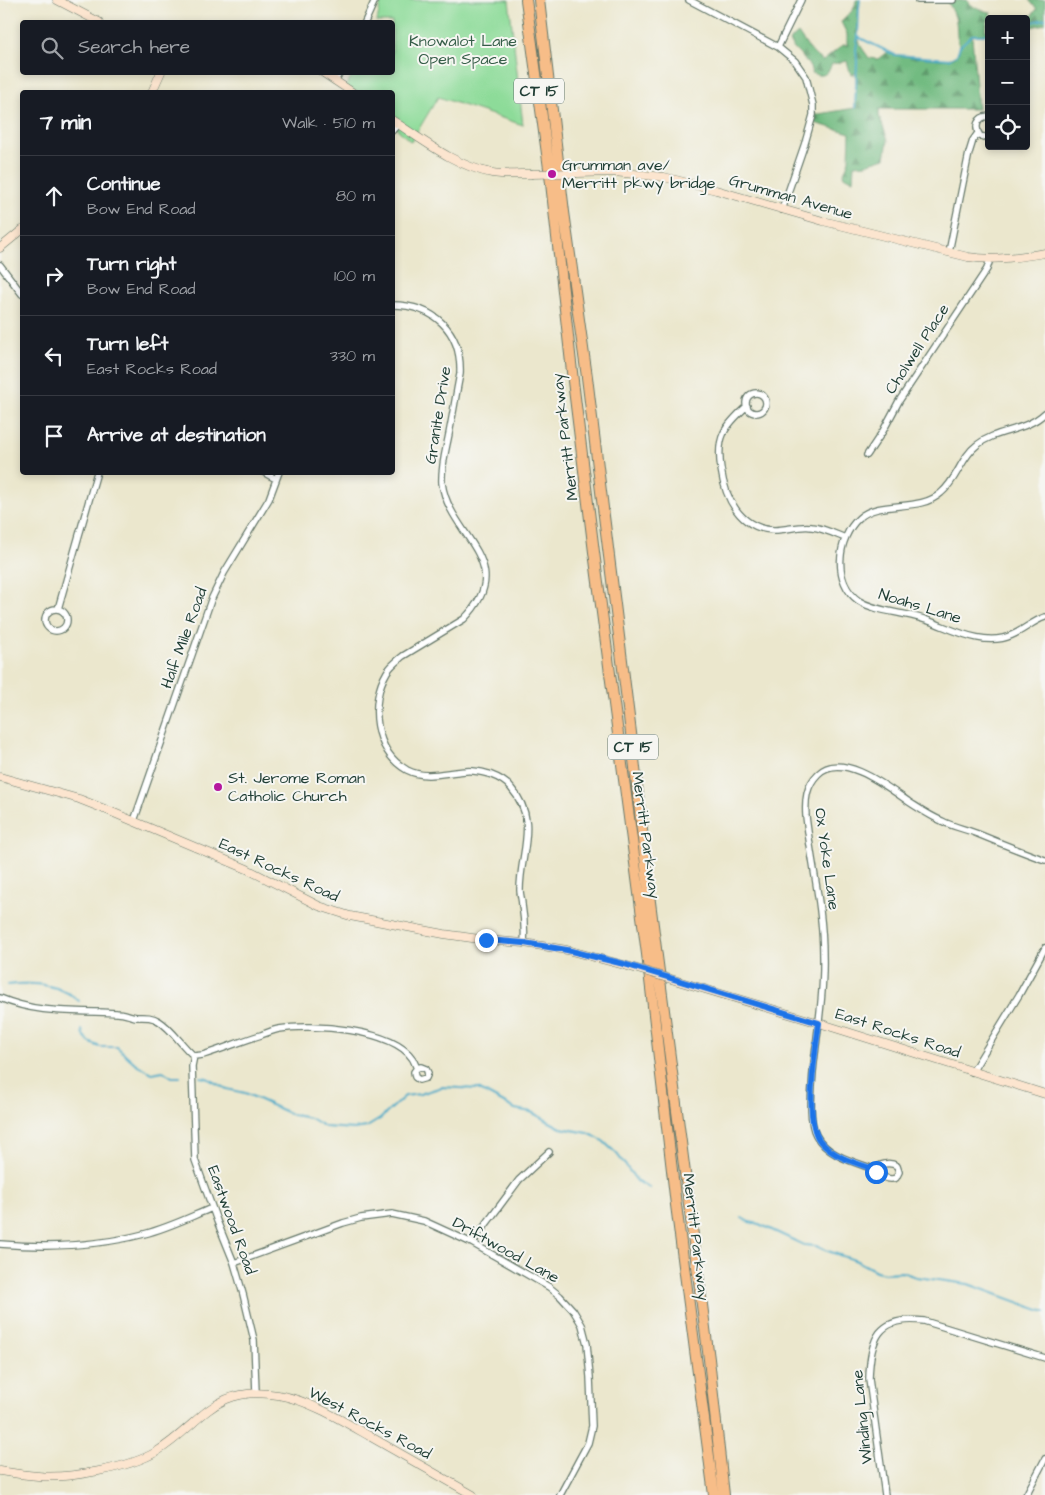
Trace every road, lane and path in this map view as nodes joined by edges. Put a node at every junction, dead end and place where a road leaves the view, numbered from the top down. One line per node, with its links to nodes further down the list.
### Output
1 (57, 0): 9 (street)
2 (375, 0): 10 (street)
3 (526, 0): 62 (highway, Merritt Parkway / CT 15)
4 (539, 0): 63 (highway, Merritt Parkway / CT 15)
5 (689, 0): 11 (street)
6 (801, 0): 11 (street)
7 (918, 0): 8 (street)
8 (953, 0)
9 (95, 20)
10 (366, 20)
11 (778, 46): 22 (street)
12 (160, 75): 16 (street)
13 (326, 75): 15 (street)
14 (338, 75): 15 (street)
15 (335, 82): 17 (street)
16 (153, 90)
17 (349, 90)
18 (985, 117): 20 (street)
19 (395, 122): 22 (street, Grumman Avenue, bridge)
20 (978, 133): 21 (street); 25 (street)
21 (985, 137)
22 (782, 210): 25 (street, Grumman Avenue)
23 (20, 232): 24 (street)
24 (0, 248)
25 (949, 252): 27 (street, Grumman Avenue)
26 (1045, 252): 27 (street, Grumman Avenue)
27 (990, 259): 33 (street, Cholwell Place)
28 (0, 265): 29 (street)
29 (20, 291)
30 (395, 305): 42 (street, Granite Drive)
31 (747, 406): 36 (street)
32 (1045, 413): 36 (street, Noahs Lane)
33 (867, 455)
34 (96, 475): 37 (street)
35 (278, 476): 40 (street, Half Mile Road)
36 (845, 538): 38 (street, Noahs Lane)
37 (58, 609): 37 (street)
38 (1045, 617)
39 (0, 777): 40 (street, East Rocks Road)
40 (134, 821): 42 (street, East Rocks Road)
41 (1045, 860): 45 (street, Ox Yoke Lane)
42 (524, 943): 45 (street, East Rocks Road, bridge)
43 (1045, 948): 48 (street)
44 (0, 998): 46 (street)
45 (819, 1023): 48 (street, East Rocks Road); 51 (street, Ox Yoke Lane)
46 (194, 1056): 47 (street); 52 (street, Eastwood Road)
47 (417, 1068)
48 (972, 1072): 49 (street, East Rocks Road)
49 (1045, 1094)
50 (549, 1152): 53 (street)
51 (874, 1169)
52 (212, 1208): 54 (street); 55 (street, Eastwood Road)
53 (472, 1243): 55 (street, Driftwood Lane); 61 (street, Driftwood Lane)
54 (0, 1244)
55 (234, 1262): 57 (street, Eastwood Road)
56 (1045, 1358): 64 (street, Winding Lane)
57 (256, 1393): 59 (street, West Rocks Road); 60 (street, West Rocks Road)
58 (1045, 1460): 65 (street)
59 (0, 1471)
60 (473, 1495)
61 (560, 1495)
62 (714, 1495)
63 (724, 1495)
64 (885, 1495)
65 (1026, 1495)

